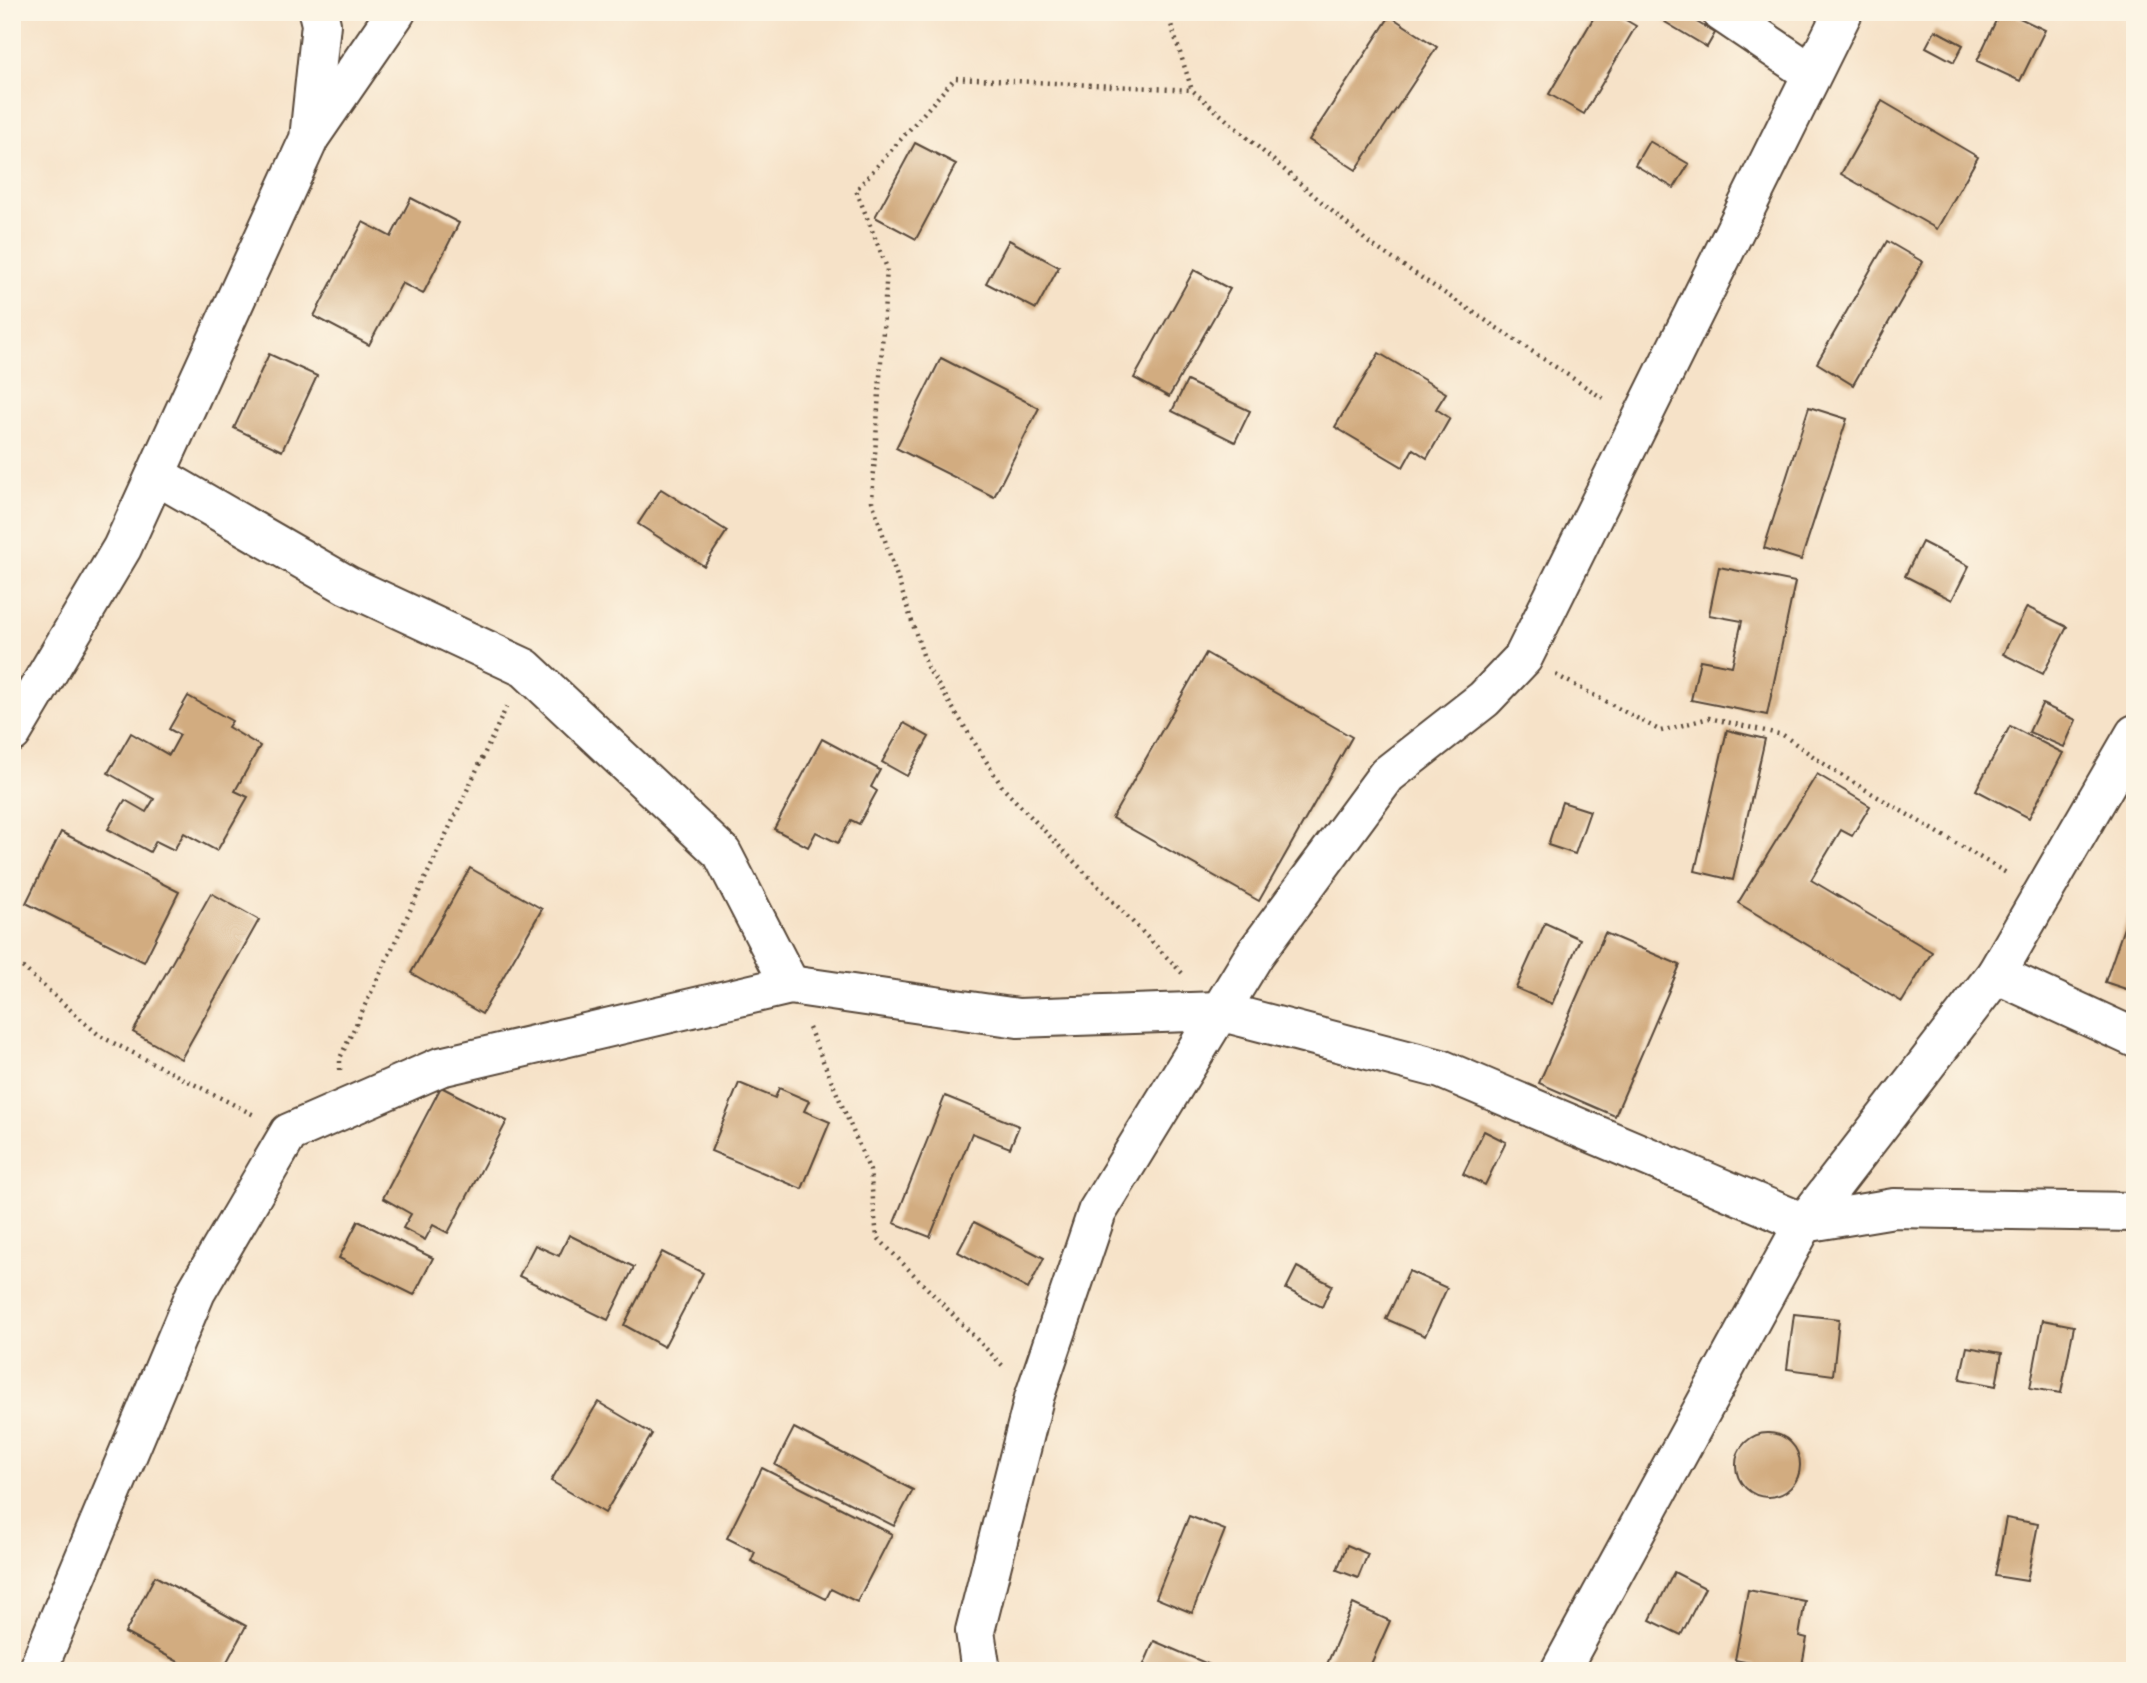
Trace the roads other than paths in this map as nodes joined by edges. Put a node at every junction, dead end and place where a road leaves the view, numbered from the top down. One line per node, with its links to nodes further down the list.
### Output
1 (318, 12): 6 (street)
2 (396, 12): 6 (street)
3 (1721, 12): 5 (street)
4 (1843, 12): 5 (street)
5 (1811, 73): 12 (street)
6 (309, 139): 7 (street)
7 (156, 475): 8 (street); 11 (street)
8 (12, 733)
9 (2135, 734): 10 (street)
10 (1996, 974): 13 (street); 15 (street)
11 (790, 985): 12 (street); 16 (street)
12 (1219, 1011): 15 (street); 17 (street)
13 (2135, 1038)
14 (2135, 1212): 15 (street)
15 (1804, 1223): 18 (street)
16 (37, 1671)
17 (981, 1671)
18 (1560, 1671)

